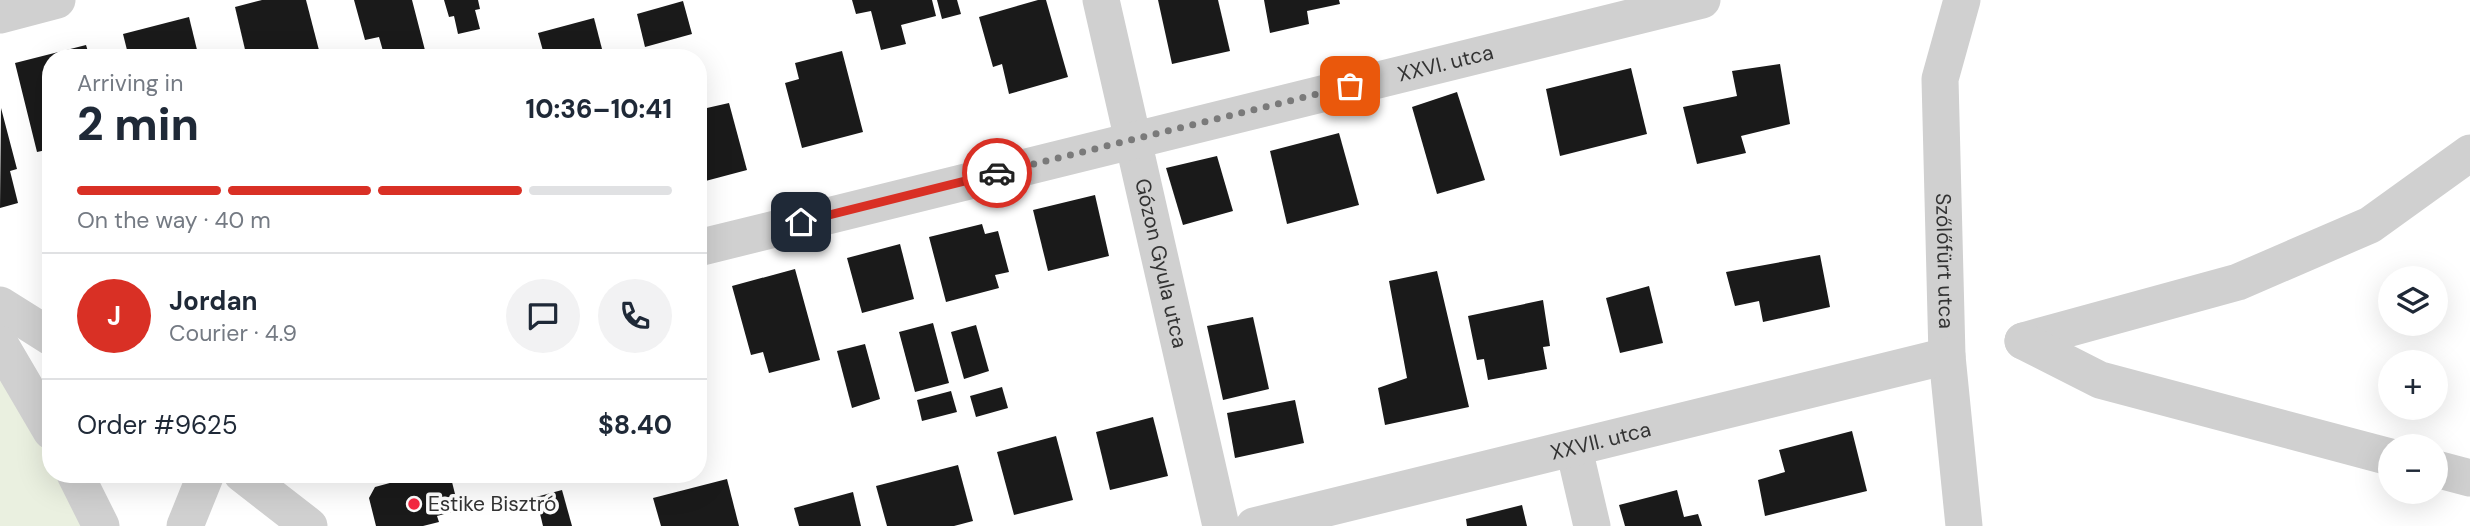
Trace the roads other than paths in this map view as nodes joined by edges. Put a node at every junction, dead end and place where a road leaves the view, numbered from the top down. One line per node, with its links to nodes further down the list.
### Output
1 (57, 0): 5 (street)
2 (1101, 0): 6 (street, Gózon Gyula utca)
3 (1702, 0): 6 (street, XXVI. utca)
4 (1962, 0): 12 (street, Szőlőfürt utca)
5 (0, 15)
6 (1133, 139): 8 (street, XXVI. utca); 24 (street, Gózon Gyula utca)
7 (2470, 153): 15 (street)
8 (707, 246)
9 (0, 305): 10 (street)
10 (42, 331)
11 (0, 344): 13 (street)
12 (1947, 356): 14 (street, XXVII. utca); 27 (street, Szőlőfürt utca)
13 (42, 416)
14 (1574, 449): 25 (street, XXVII. utca); 26 (street)
15 (2378, 454)
16 (2448, 472): 17 (street)
17 (2470, 478)
18 (80, 483): 21 (street)
19 (202, 483): 22 (street)
20 (254, 483): 23 (street)
21 (101, 526)
22 (185, 526)
23 (309, 526)
24 (1221, 526)
25 (1254, 526)
26 (1592, 526)
27 (1964, 526)

